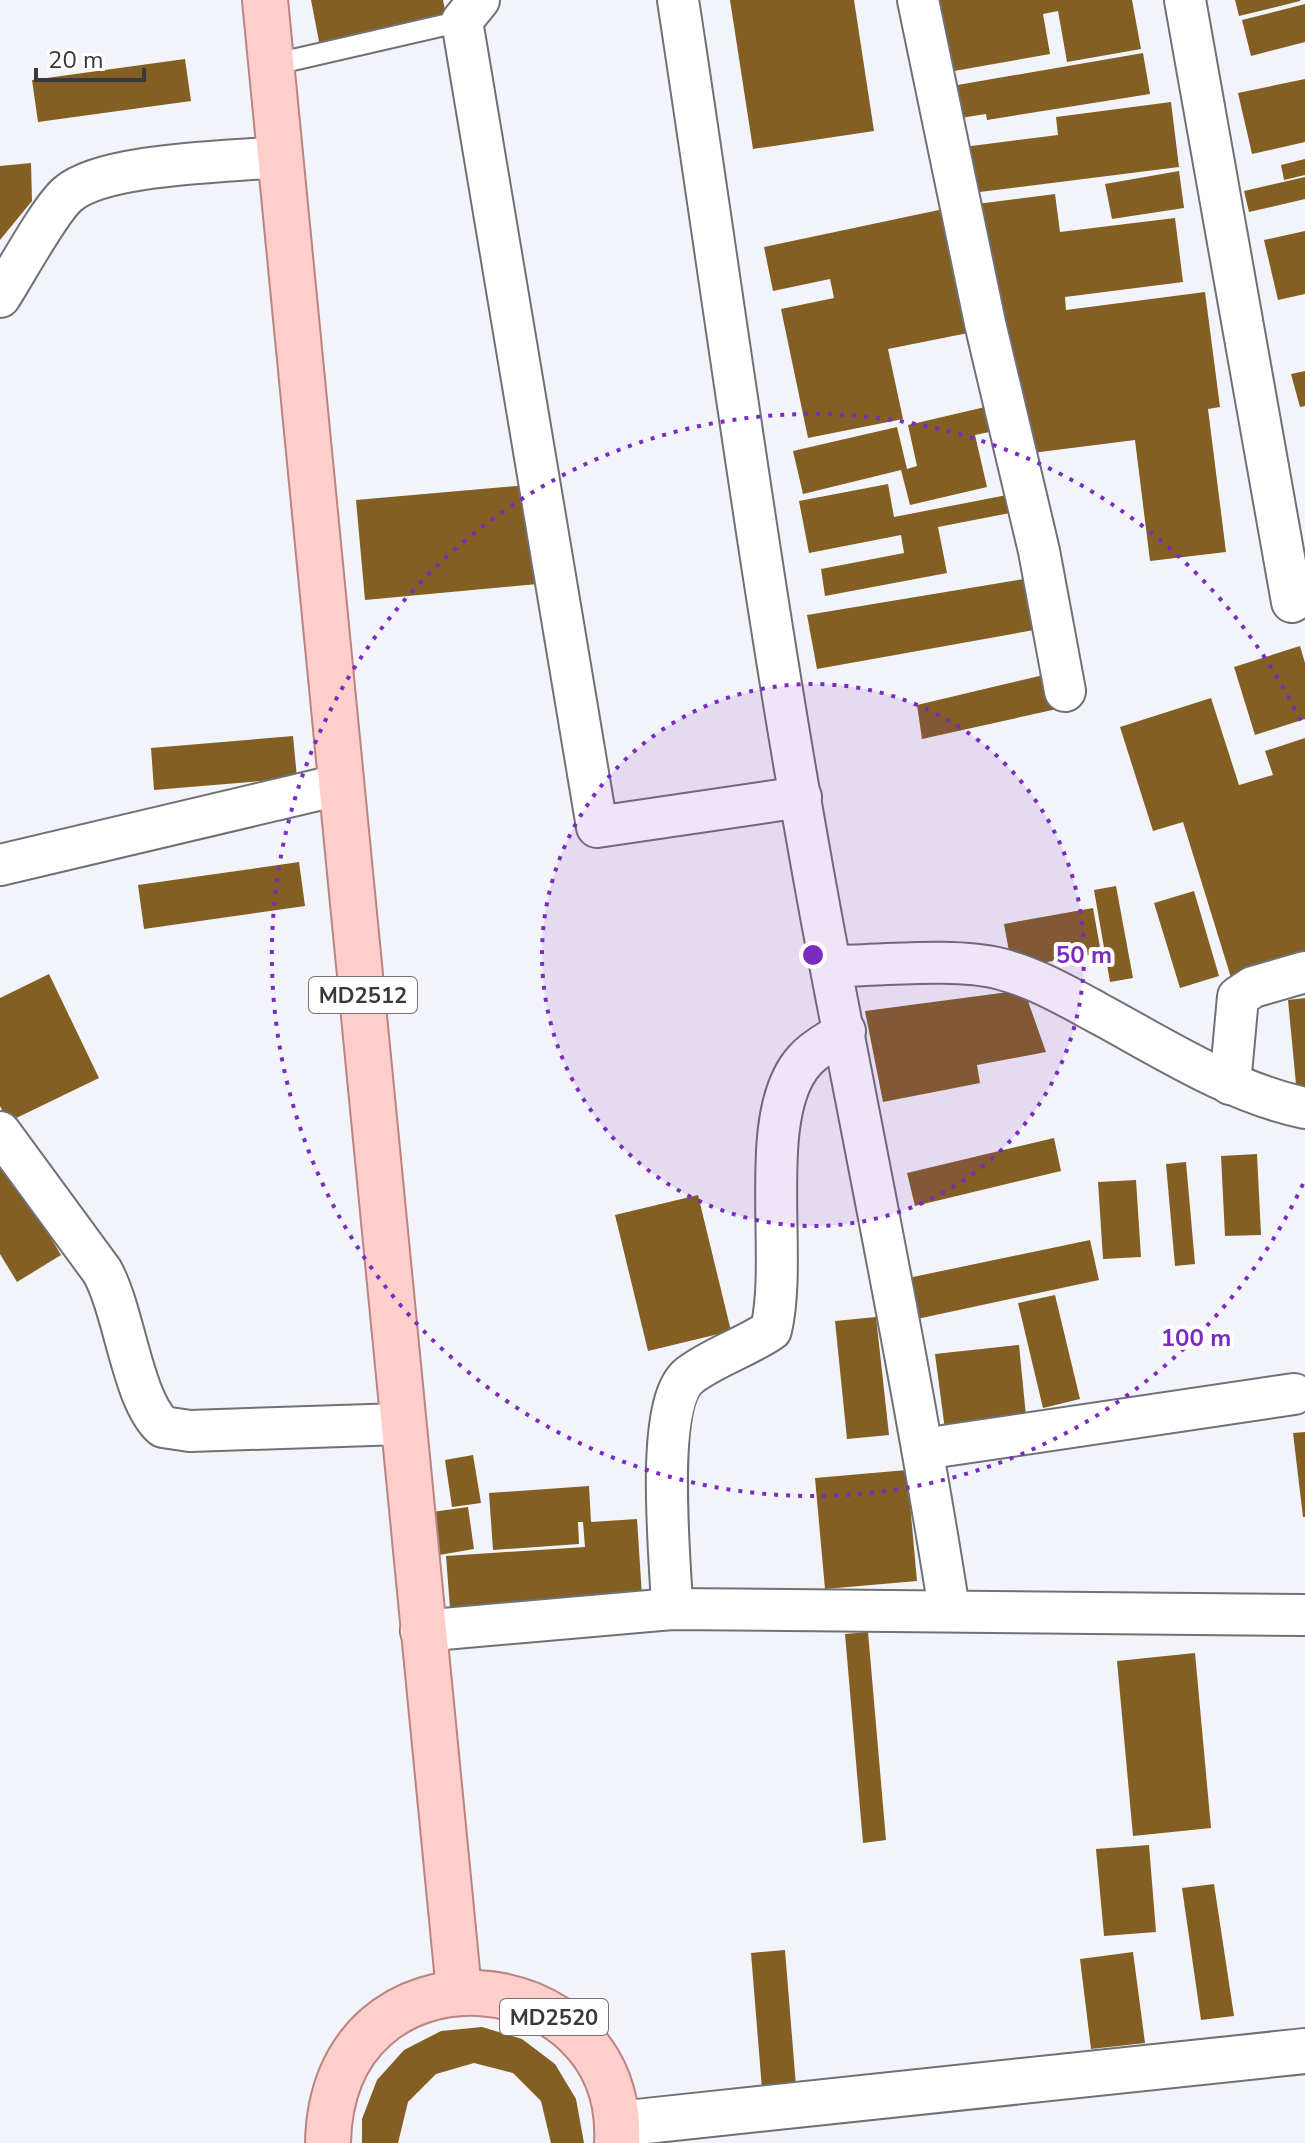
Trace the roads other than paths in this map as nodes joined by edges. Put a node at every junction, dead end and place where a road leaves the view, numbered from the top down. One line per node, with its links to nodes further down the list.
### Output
1 (265, 0): 6 (main road, MD2512)
2 (678, 0): 13 (street)
3 (918, 0): 11 (street)
4 (1185, 0): 9 (street)
5 (470, 11): 6 (lane); 13 (street)
6 (271, 65): 7 (main road, MD2512)
7 (279, 157): 8 (street); 12 (main road, MD2512)
8 (0, 297)
9 (1294, 552): 10 (street)
10 (1292, 602)
11 (1065, 691)
12 (343, 784): 14 (street); 22 (main road, MD2512)
13 (801, 797): 15 (street)
14 (0, 865)
15 (831, 966): 17 (street); 18 (street)
16 (1305, 972): 18 (street)
17 (845, 1031): 23 (street); 24 (street)
18 (1230, 1084): 19 (street)
19 (1305, 1108)
20 (0, 1132): 22 (street)
21 (1294, 1394): 23 (street)
22 (401, 1424): 27 (main road, MD2512)
23 (923, 1449): 25 (street)
24 (672, 1609): 25 (street); 27 (street)
25 (949, 1609): 26 (street)
26 (1305, 1615)
27 (421, 1631): 28 (main road, MD2512)
28 (459, 1991): 30 (main road, MD2520); 31 (main road, MD2520)
29 (1305, 2051): 30 (main road, MD2520)
30 (618, 2134)
31 (328, 2143)

